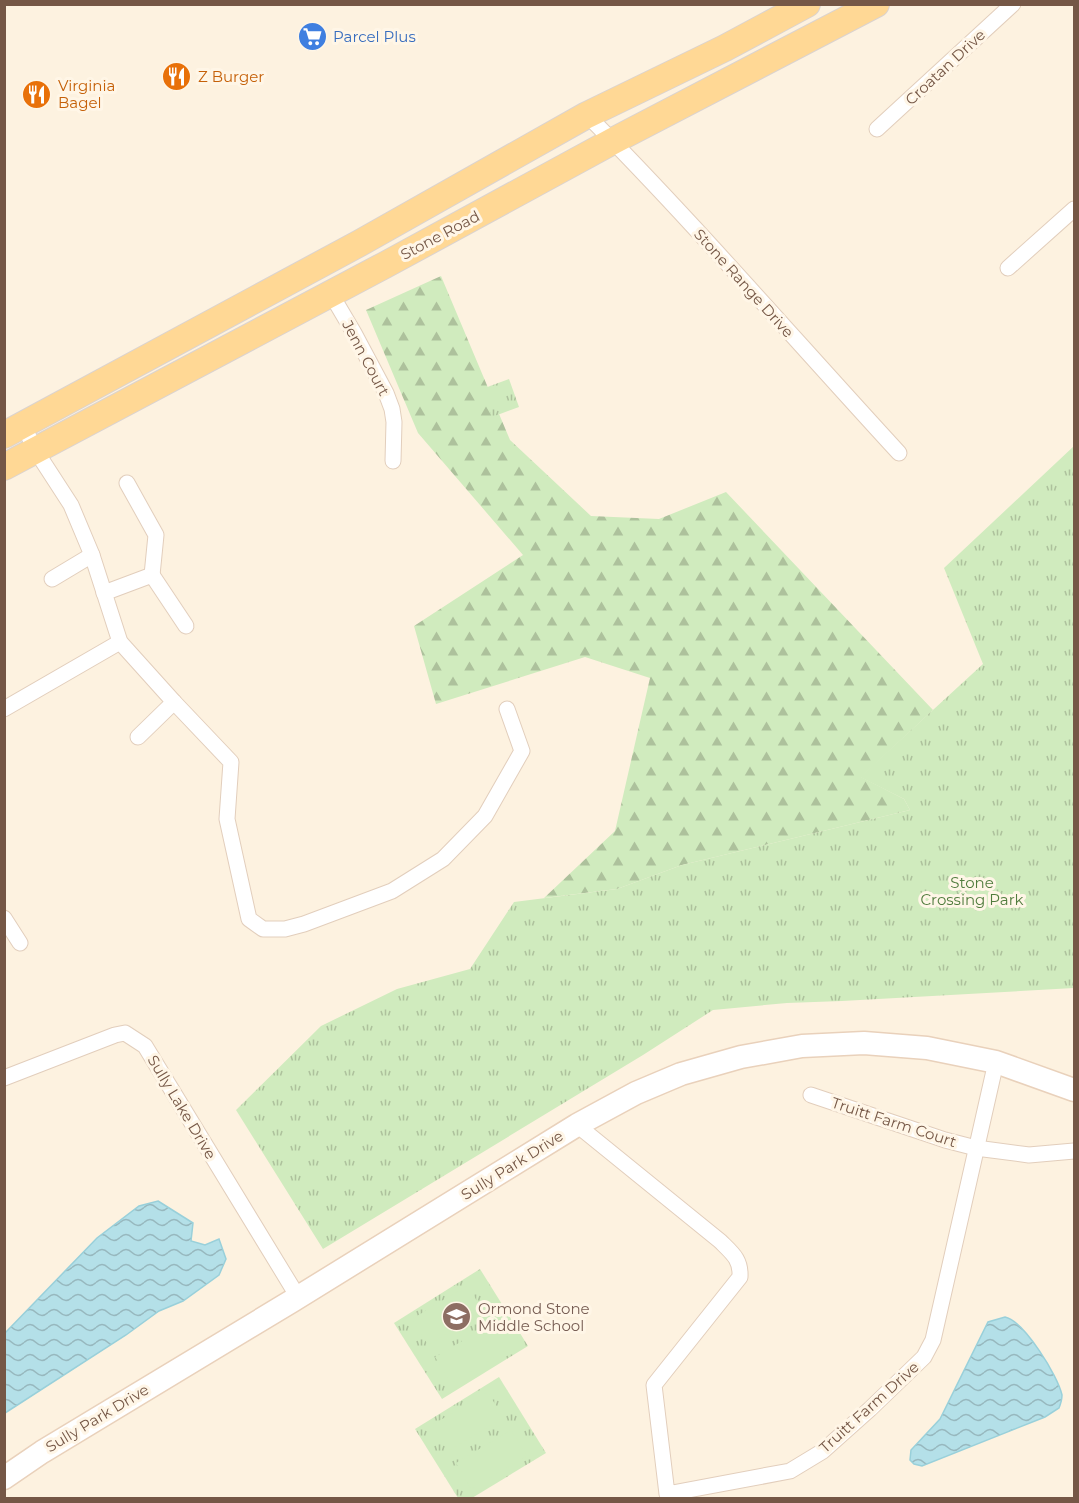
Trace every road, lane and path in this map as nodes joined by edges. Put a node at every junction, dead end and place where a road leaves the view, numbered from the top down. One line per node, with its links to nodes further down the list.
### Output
1 (807, 4): 4 (main road)
2 (876, 4): 6 (main road, Stone Road)
3 (1013, 4): 5 (street, Croatan Drive)
4 (587, 115): 6 (street, Stone Range Drive); 10 (main road)
5 (877, 129)
6 (613, 141): 9 (main road, Stone Road); 12 (street, Stone Range Drive)
7 (1074, 209): 8 (street)
8 (1008, 268)
9 (331, 294): 11 (main road, Stone Road); 13 (street, Jenn Court)
10 (14, 430): 11 (street)
11 (36, 451): 14 (main road, Stone Road); 16 (street)
12 (899, 453)
13 (393, 461)
14 (4, 468)
15 (127, 483): 17 (street)
16 (92, 555): 18 (street); 19 (street)
17 (152, 575): 19 (street); 20 (street)
18 (52, 579)
19 (104, 593): 21 (street)
20 (186, 626)
21 (120, 642): 22 (street); 23 (street)
22 (174, 702): 24 (street); 25 (street)
23 (4, 709)
24 (507, 709)
25 (138, 737)
26 (4, 918): 27 (street)
27 (20, 943)
28 (996, 1062): 30 (street, Sully Park Drive); 32 (street, Sully Park Drive); 33 (street, Truitt Farm Drive)
29 (4, 1078): 35 (street, Sully Lake Drive)
30 (1074, 1090)
31 (811, 1095): 33 (street, Truitt Farm Court)
32 (577, 1125): 33 (street, Truitt Farm Drive); 35 (street, Sully Park Drive)
33 (976, 1148): 34 (street, Truitt Farm Court)
34 (1074, 1151)
35 (298, 1297): 36 (street, Sully Park Drive)
36 (4, 1478)

